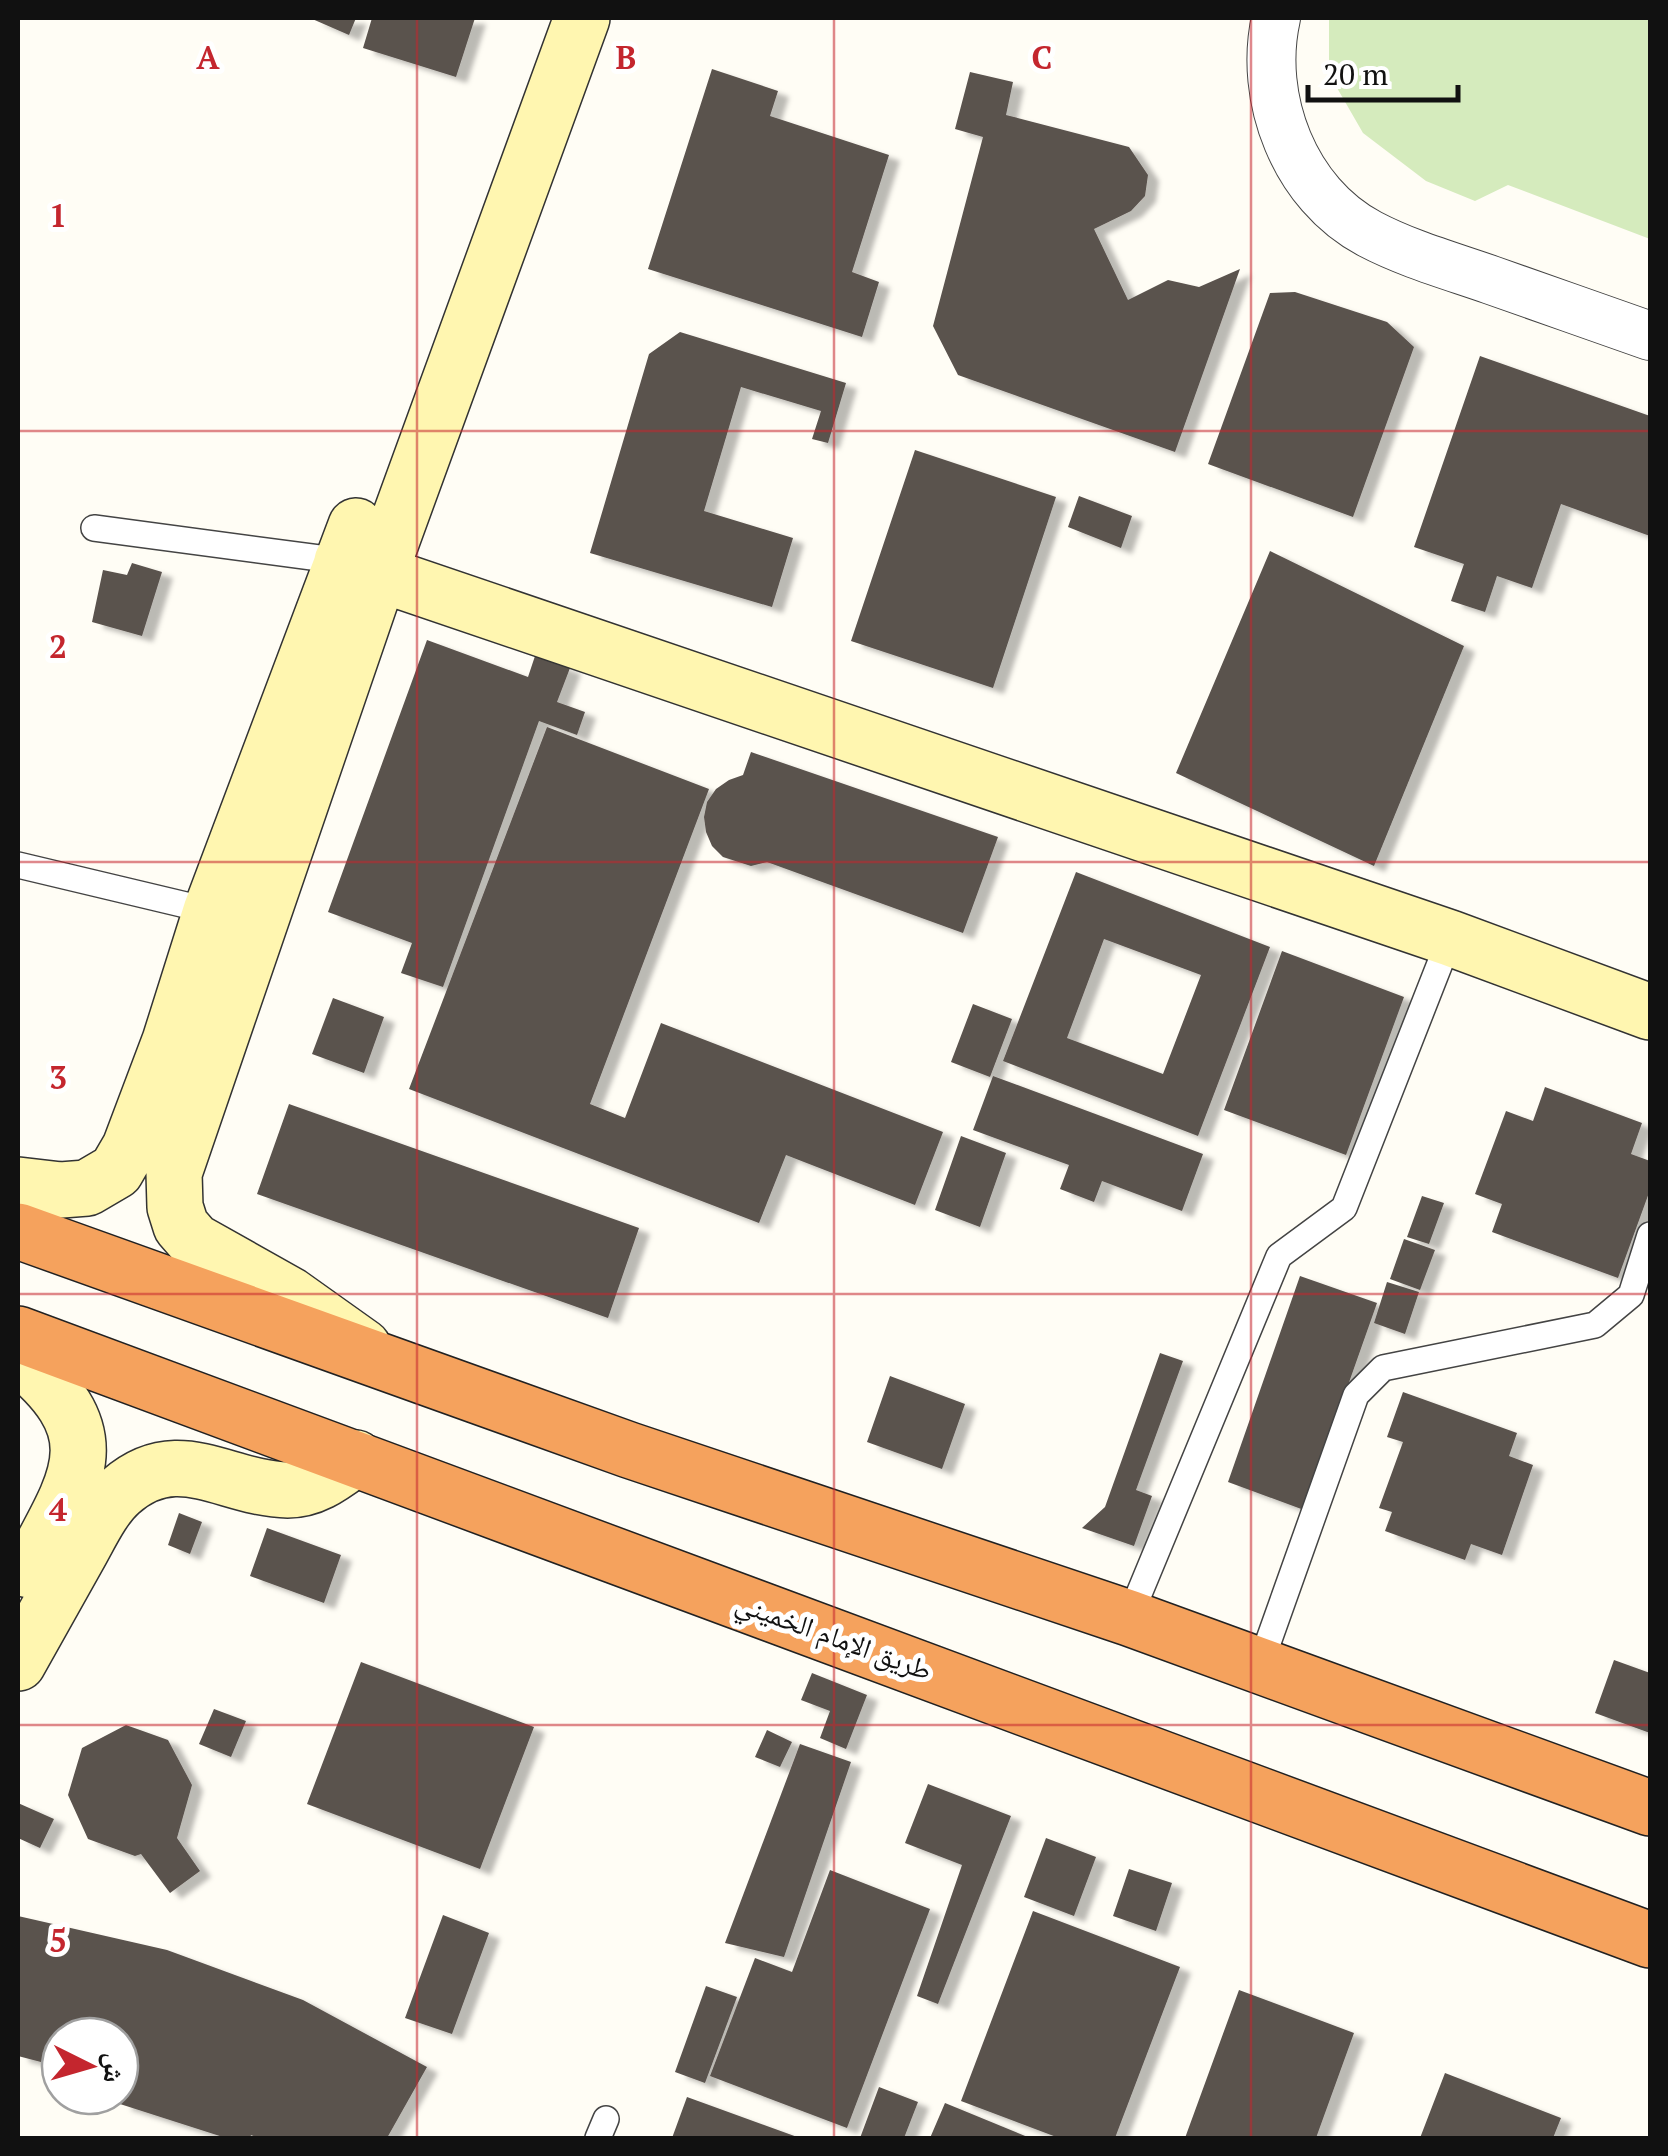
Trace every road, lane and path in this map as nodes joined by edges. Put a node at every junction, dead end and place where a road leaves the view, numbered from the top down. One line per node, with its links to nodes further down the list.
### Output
1 (546, 18): 6 (street)
2 (582, 18): 6 (street)
3 (1276, 18): 4 (street)
4 (1650, 336)
5 (94, 528): 6 (lane)
6 (360, 568): 8 (street); 9 (street); 16 (street)
7 (18, 866): 8 (lane)
8 (210, 911): 11 (street)
9 (1450, 938): 10 (street); 20 (lane)
10 (1650, 1012)
11 (18, 1185)
12 (18, 1230): 16 (highway)
13 (1650, 1235): 22 (lane)
14 (18, 1334): 17 (highway, طريق الإمام الخميني)
15 (18, 1357): 18 (street)
16 (381, 1360): 20 (highway)
17 (356, 1458): 18 (street); 24 (highway, طريق الإمام الخميني)
18 (96, 1485): 19 (street); 21 (street)
19 (18, 1592)
20 (1129, 1618): 22 (highway)
21 (18, 1663)
22 (1260, 1666): 23 (highway)
23 (1650, 1808)
24 (1650, 1940)

